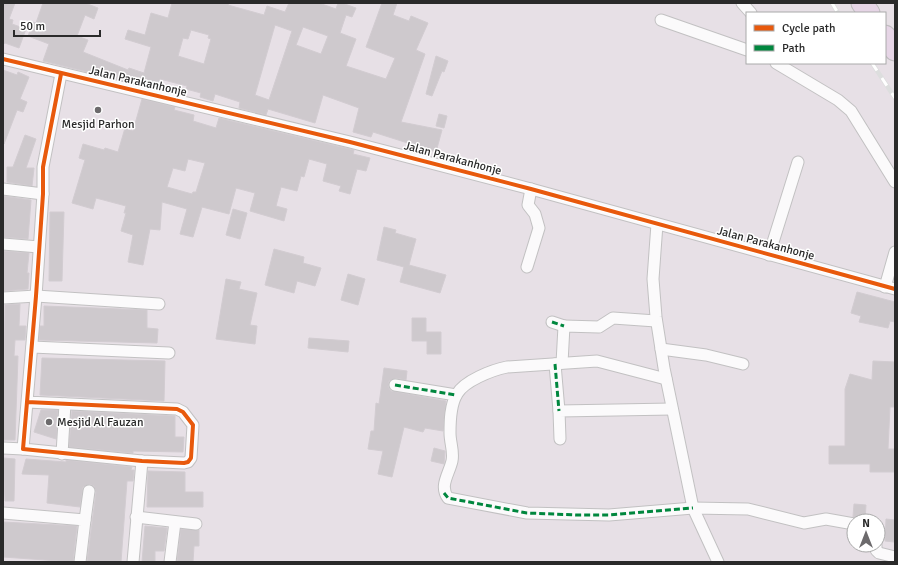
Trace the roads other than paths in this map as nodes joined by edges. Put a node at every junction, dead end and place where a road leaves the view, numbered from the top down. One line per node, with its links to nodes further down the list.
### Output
1 (742, 3): 3 (street)
2 (862, 3): 4 (highway)
3 (750, 12)
4 (868, 12)
5 (661, 20): 7 (street)
6 (886, 37): 8 (highway)
7 (746, 50)
8 (895, 50)
9 (3, 59): 11 (street, Jalan Parakanhonje)
10 (778, 64): 13 (street)
11 (61, 74): 15 (street, Jalan Parakanhonje); 16 (street)
12 (798, 162): 21 (street)
13 (895, 182)
14 (3, 189): 16 (street)
15 (531, 189): 17 (street, Jalan Parakanhonje); 22 (street)
16 (43, 194): 19 (street)
17 (657, 224): 21 (street, Jalan Parakanhonje); 27 (street)
18 (3, 244): 19 (street)
19 (40, 247): 24 (street)
20 (895, 252): 23 (street)
21 (769, 255): 23 (street, Jalan Parakanhonje)
22 (527, 267)
23 (890, 288)
24 (36, 296): 25 (street); 26 (street); 30 (street)
25 (3, 298)
26 (159, 304)
27 (656, 321): 29 (street); 31 (street)
28 (552, 322): 29 (street)
29 (564, 326): 33 (street)
30 (32, 347): 32 (street); 38 (street)
31 (661, 349): 34 (street); 35 (street)
32 (169, 353)
33 (559, 363): 35 (street); 37 (street); 41 (street)
34 (743, 364)
35 (666, 379): 40 (street)
36 (395, 385): 37 (street)
37 (456, 395): 48 (street)
38 (27, 402): 39 (street); 44 (street)
39 (65, 404): 45 (street); 46 (street)
40 (672, 409): 41 (street); 48 (street)
41 (559, 410): 42 (street)
42 (560, 439)
43 (3, 448): 44 (street)
44 (23, 449): 45 (street)
45 (62, 454): 46 (street)
46 (142, 461): 50 (street)
47 (89, 491): 51 (street)
48 (693, 508): 53 (street); 60 (street)
49 (3, 513): 51 (street)
50 (136, 517): 52 (street); 58 (street)
51 (85, 520): 57 (street)
52 (175, 522): 54 (street); 59 (street)
53 (846, 523)
54 (196, 524)
55 (879, 553): 56 (street)
56 (895, 557)
57 (80, 562)
58 (133, 562)
59 (170, 562)
60 (718, 562)

